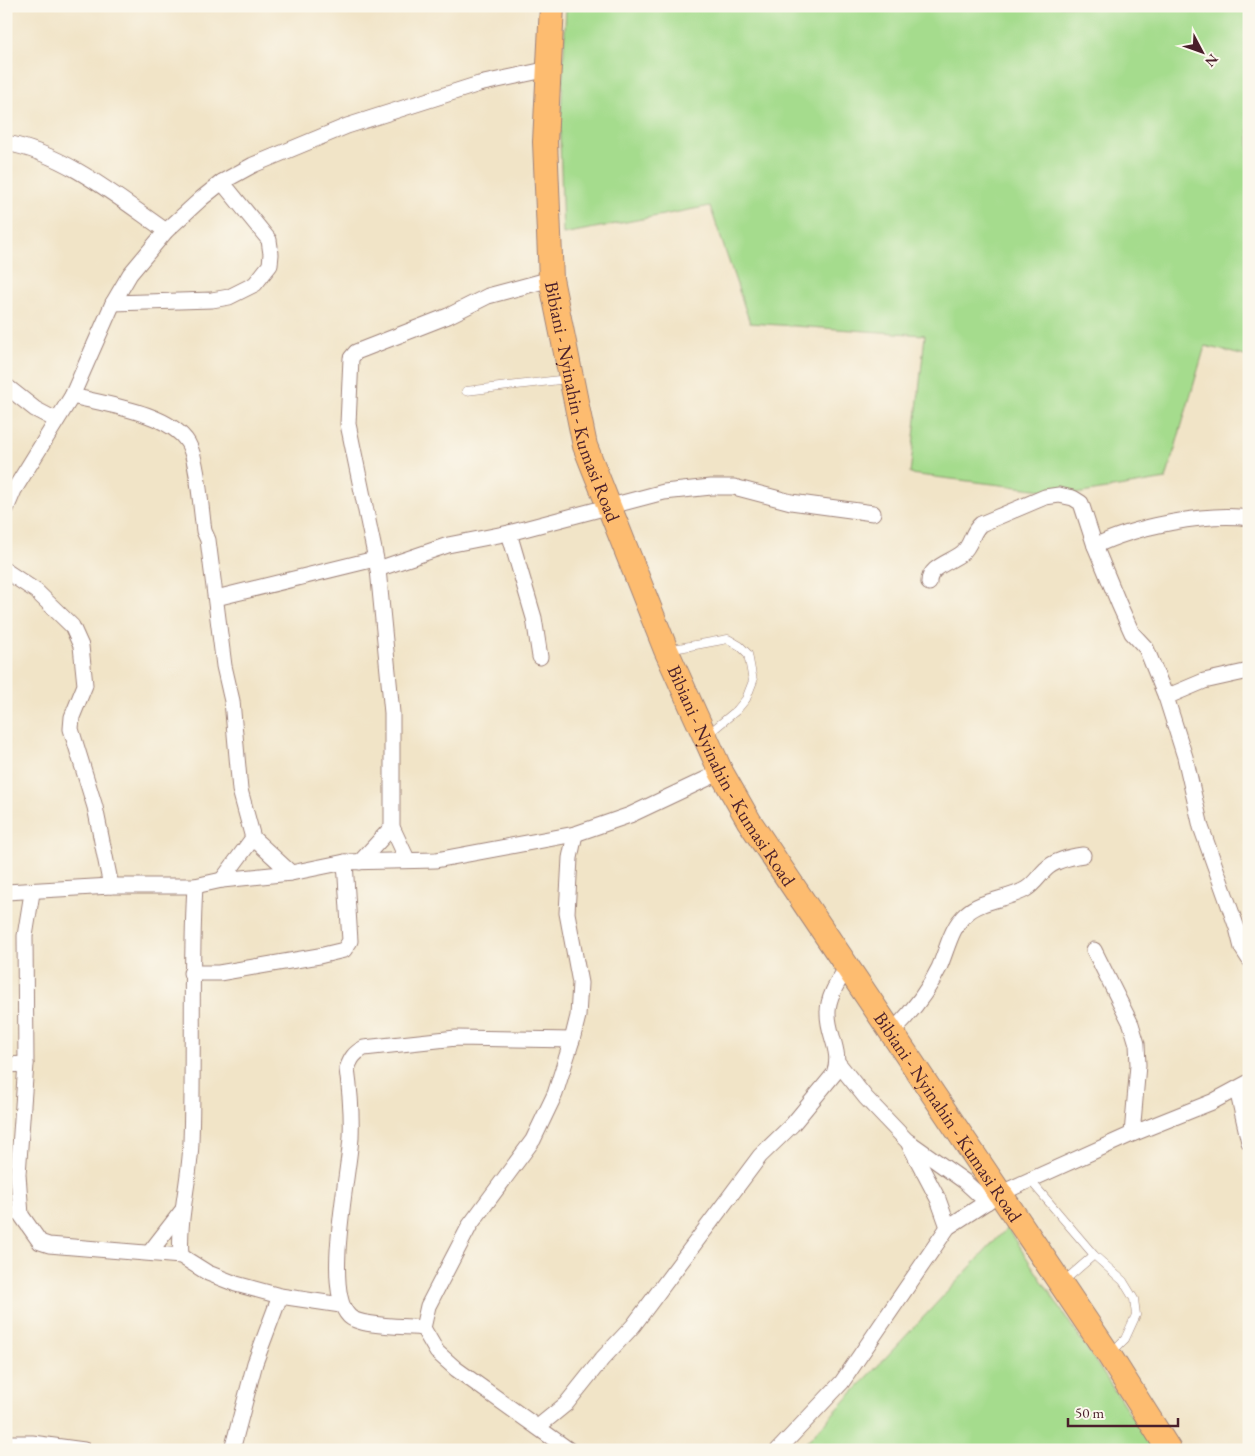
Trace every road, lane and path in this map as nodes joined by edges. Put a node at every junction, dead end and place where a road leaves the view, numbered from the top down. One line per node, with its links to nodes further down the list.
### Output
1 (552, 6): 2 (main road, Bibiani - Nyinahin - Kumasi Road)
2 (549, 69): 4 (street); 6 (main road, Bibiani - Nyinahin - Kumasi Road)
3 (6, 143): 5 (street)
4 (222, 182): 5 (street); 7 (street)
5 (166, 231): 7 (street)
6 (551, 279): 8 (main road, Bibiani - Nyinahin - Kumasi Road); 19 (street)
7 (113, 303): 11 (street)
8 (570, 379): 10 (lane); 13 (main road, Bibiani - Nyinahin - Kumasi Road)
9 (6, 386): 12 (street)
10 (466, 390)
11 (72, 396): 12 (street); 22 (street)
12 (56, 420): 14 (street)
13 (608, 506): 15 (street); 17 (street); 23 (main road, Bibiani - Nyinahin - Kumasi Road)
14 (6, 509)
15 (873, 513)
16 (1249, 518): 18 (street)
17 (508, 533): 19 (street); 24 (street)
18 (1095, 546): 21 (street); 26 (street)
19 (376, 564): 22 (street); 29 (street)
20 (6, 571): 37 (street)
21 (929, 583)
22 (216, 598): 31 (street)
23 (666, 650): 27 (main road, Bibiani - Nyinahin - Kumasi Road); 27 (lane)
24 (540, 657)
25 (1249, 672): 26 (street)
26 (1166, 697): 41 (street)
27 (704, 738): 28 (main road, Bibiani - Nyinahin - Kumasi Road)
28 (721, 772): 30 (street); 44 (main road, Bibiani - Nyinahin - Kumasi Road)
29 (392, 827): 33 (street); 34 (street)
30 (575, 834): 33 (street); 47 (street)
31 (253, 838): 35 (street); 36 (street)
32 (1083, 854): 46 (street)
33 (407, 859): 34 (street)
34 (352, 862): 35 (street); 45 (street)
35 (291, 873): 36 (street)
36 (222, 880): 38 (street)
37 (111, 886): 38 (street); 40 (street)
38 (195, 886): 45 (street)
39 (6, 892): 40 (street)
40 (32, 892): 49 (street)
41 (1243, 925): 43 (street)
42 (1094, 950): 52 (street)
43 (1249, 959)
44 (848, 965): 46 (main road, Bibiani - Nyinahin - Kumasi Road); 48 (street)
45 (191, 973): 57 (street)
46 (892, 1032): 56 (main road, Bibiani - Nyinahin - Kumasi Road)
47 (572, 1040): 64 (street); 65 (street)
48 (838, 1063): 53 (street); 67 (street)
49 (26, 1064): 50 (street); 59 (street)
50 (6, 1065)
51 (1243, 1085): 52 (street); 54 (street)
52 (1132, 1134): 55 (street)
53 (908, 1142): 56 (street); 58 (street)
54 (1249, 1142)
55 (1030, 1180): 56 (street); 60 (lane)
56 (993, 1198): 58 (street); 62 (main road, Bibiani - Nyinahin - Kumasi Road)
57 (181, 1212): 59 (street); 61 (street)
58 (948, 1227): 72 (street)
59 (150, 1252): 61 (street)
60 (1094, 1255): 62 (lane); 66 (lane)
61 (181, 1256): 63 (street)
62 (1060, 1284): 66 (main road, Bibiani - Nyinahin - Kumasi Road)
63 (280, 1296): 64 (street); 70 (street)
64 (341, 1305): 65 (street)
65 (423, 1328): 67 (street)
66 (1109, 1356): 73 (main road, Bibiani - Nyinahin - Kumasi Road)
67 (539, 1426): 71 (street)
68 (6, 1443): 69 (street)
69 (84, 1450)
70 (232, 1450)
71 (569, 1450)
72 (778, 1450)
73 (1169, 1450)

